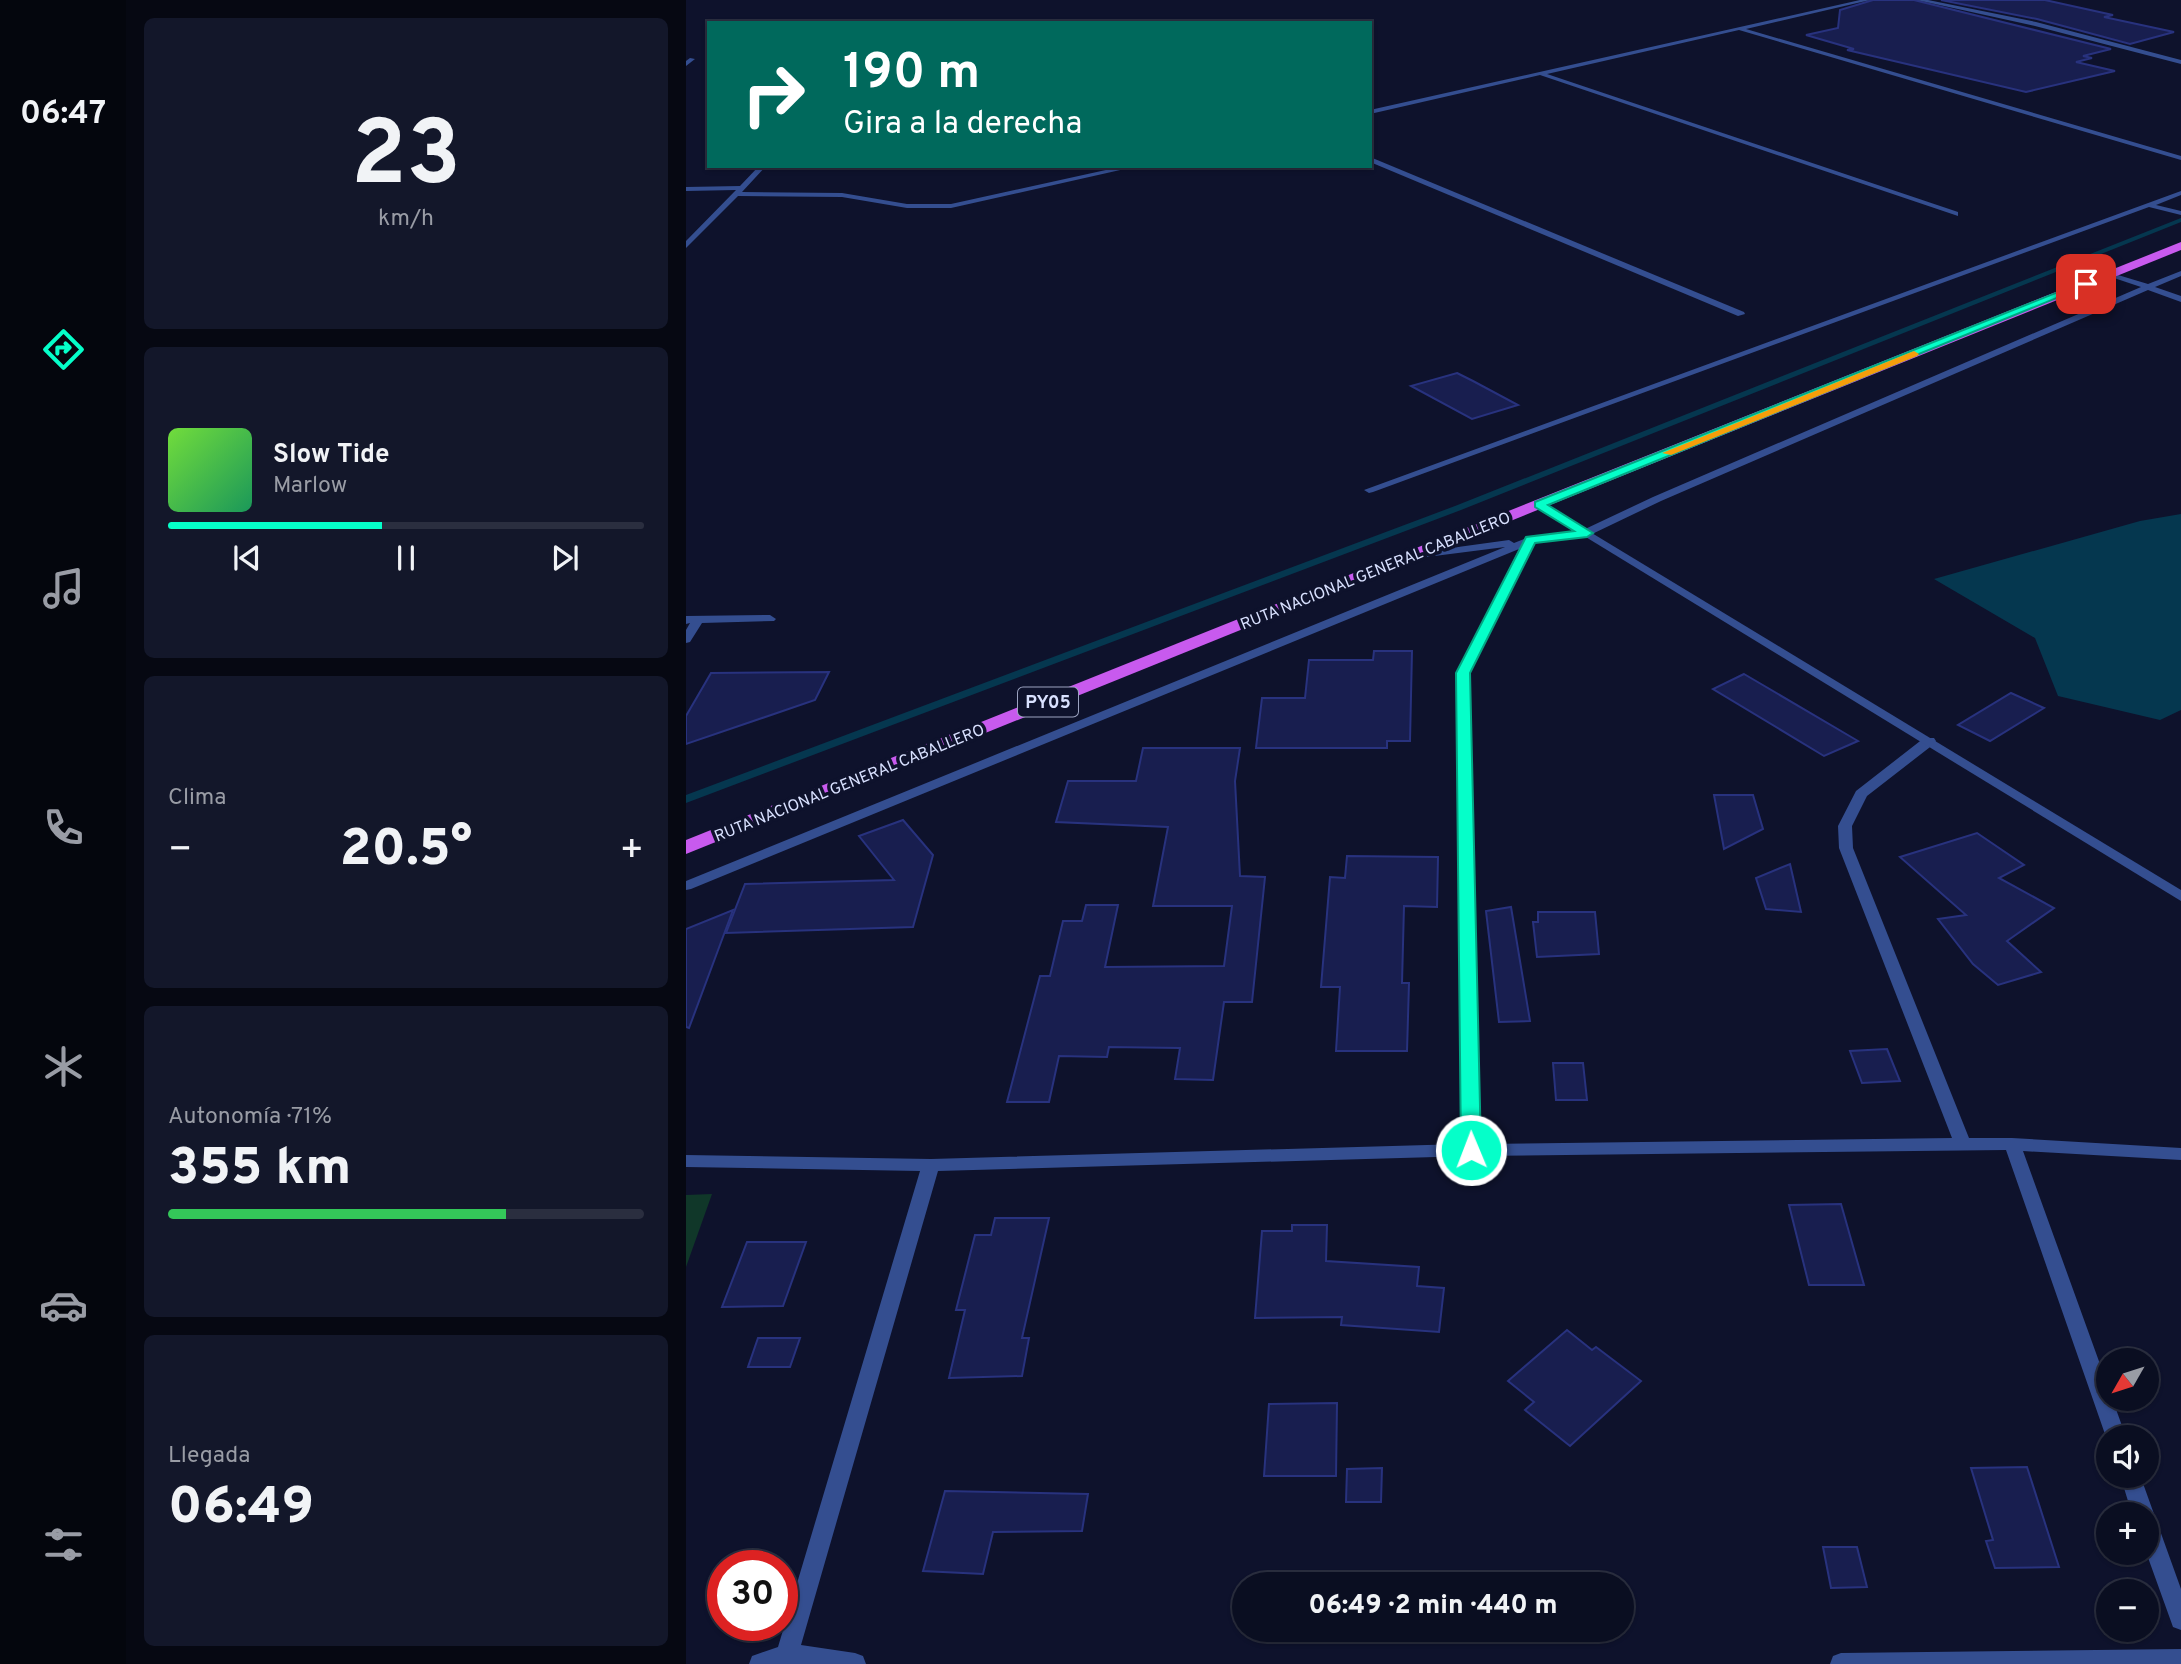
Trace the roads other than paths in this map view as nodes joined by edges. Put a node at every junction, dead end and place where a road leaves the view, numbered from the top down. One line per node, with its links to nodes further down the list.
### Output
1 (1867, 0): 3 (street)
2 (1920, 0): 4 (street)
3 (1736, 28): 5 (street); 7 (street)
4 (2181, 62)
5 (1539, 73): 6 (street); 16 (street)
6 (1372, 112)
7 (2181, 158)
8 (1372, 160): 23 (street)
9 (761, 168): 12 (street)
10 (1126, 168): 12 (street)
11 (686, 189): 12 (street)
12 (737, 191): 17 (street)
13 (2181, 193): 14 (street)
14 (2149, 205): 15 (street); 24 (street)
15 (2181, 213)
16 (1955, 215)
17 (686, 246)
18 (2181, 246): 20 (highway, RUTA NACIONAL GENERAL CABALLERO / PY05)
19 (2181, 273): 21 (street)
20 (2111, 274): 21 (street); 25 (highway, RUTA NACIONAL GENERAL CABALLERO / PY05)
21 (2148, 287): 22 (street); 26 (street)
22 (2181, 299)
23 (1741, 314)
24 (1369, 490)
25 (1539, 505): 26 (street); 28 (highway, RUTA NACIONAL GENERAL CABALLERO / PY05)
26 (1587, 533): 27 (street); 32 (street)
27 (1531, 540): 28 (street); 34 (street); 38 (street)
28 (1409, 557): 33 (highway, RUTA NACIONAL GENERAL CABALLERO / PY05)
29 (770, 619): 30 (street)
30 (692, 620): 31 (street)
31 (686, 639)
32 (1929, 741): 35 (street); 37 (street)
33 (686, 848)
34 (686, 886)
35 (2181, 896)
36 (2012, 1144): 37 (street); 39 (street); 42 (street)
37 (1963, 1145): 38 (street)
38 (1471, 1150): 41 (street)
39 (2181, 1154)
40 (686, 1161): 41 (street)
41 (930, 1165): 45 (street)
42 (2112, 1425)
43 (2159, 1559): 44 (street)
44 (2181, 1620)
45 (787, 1654): 47 (street); 48 (street)
46 (2181, 1660): 49 (street)
47 (760, 1664)
48 (855, 1664)
49 (1841, 1664)

